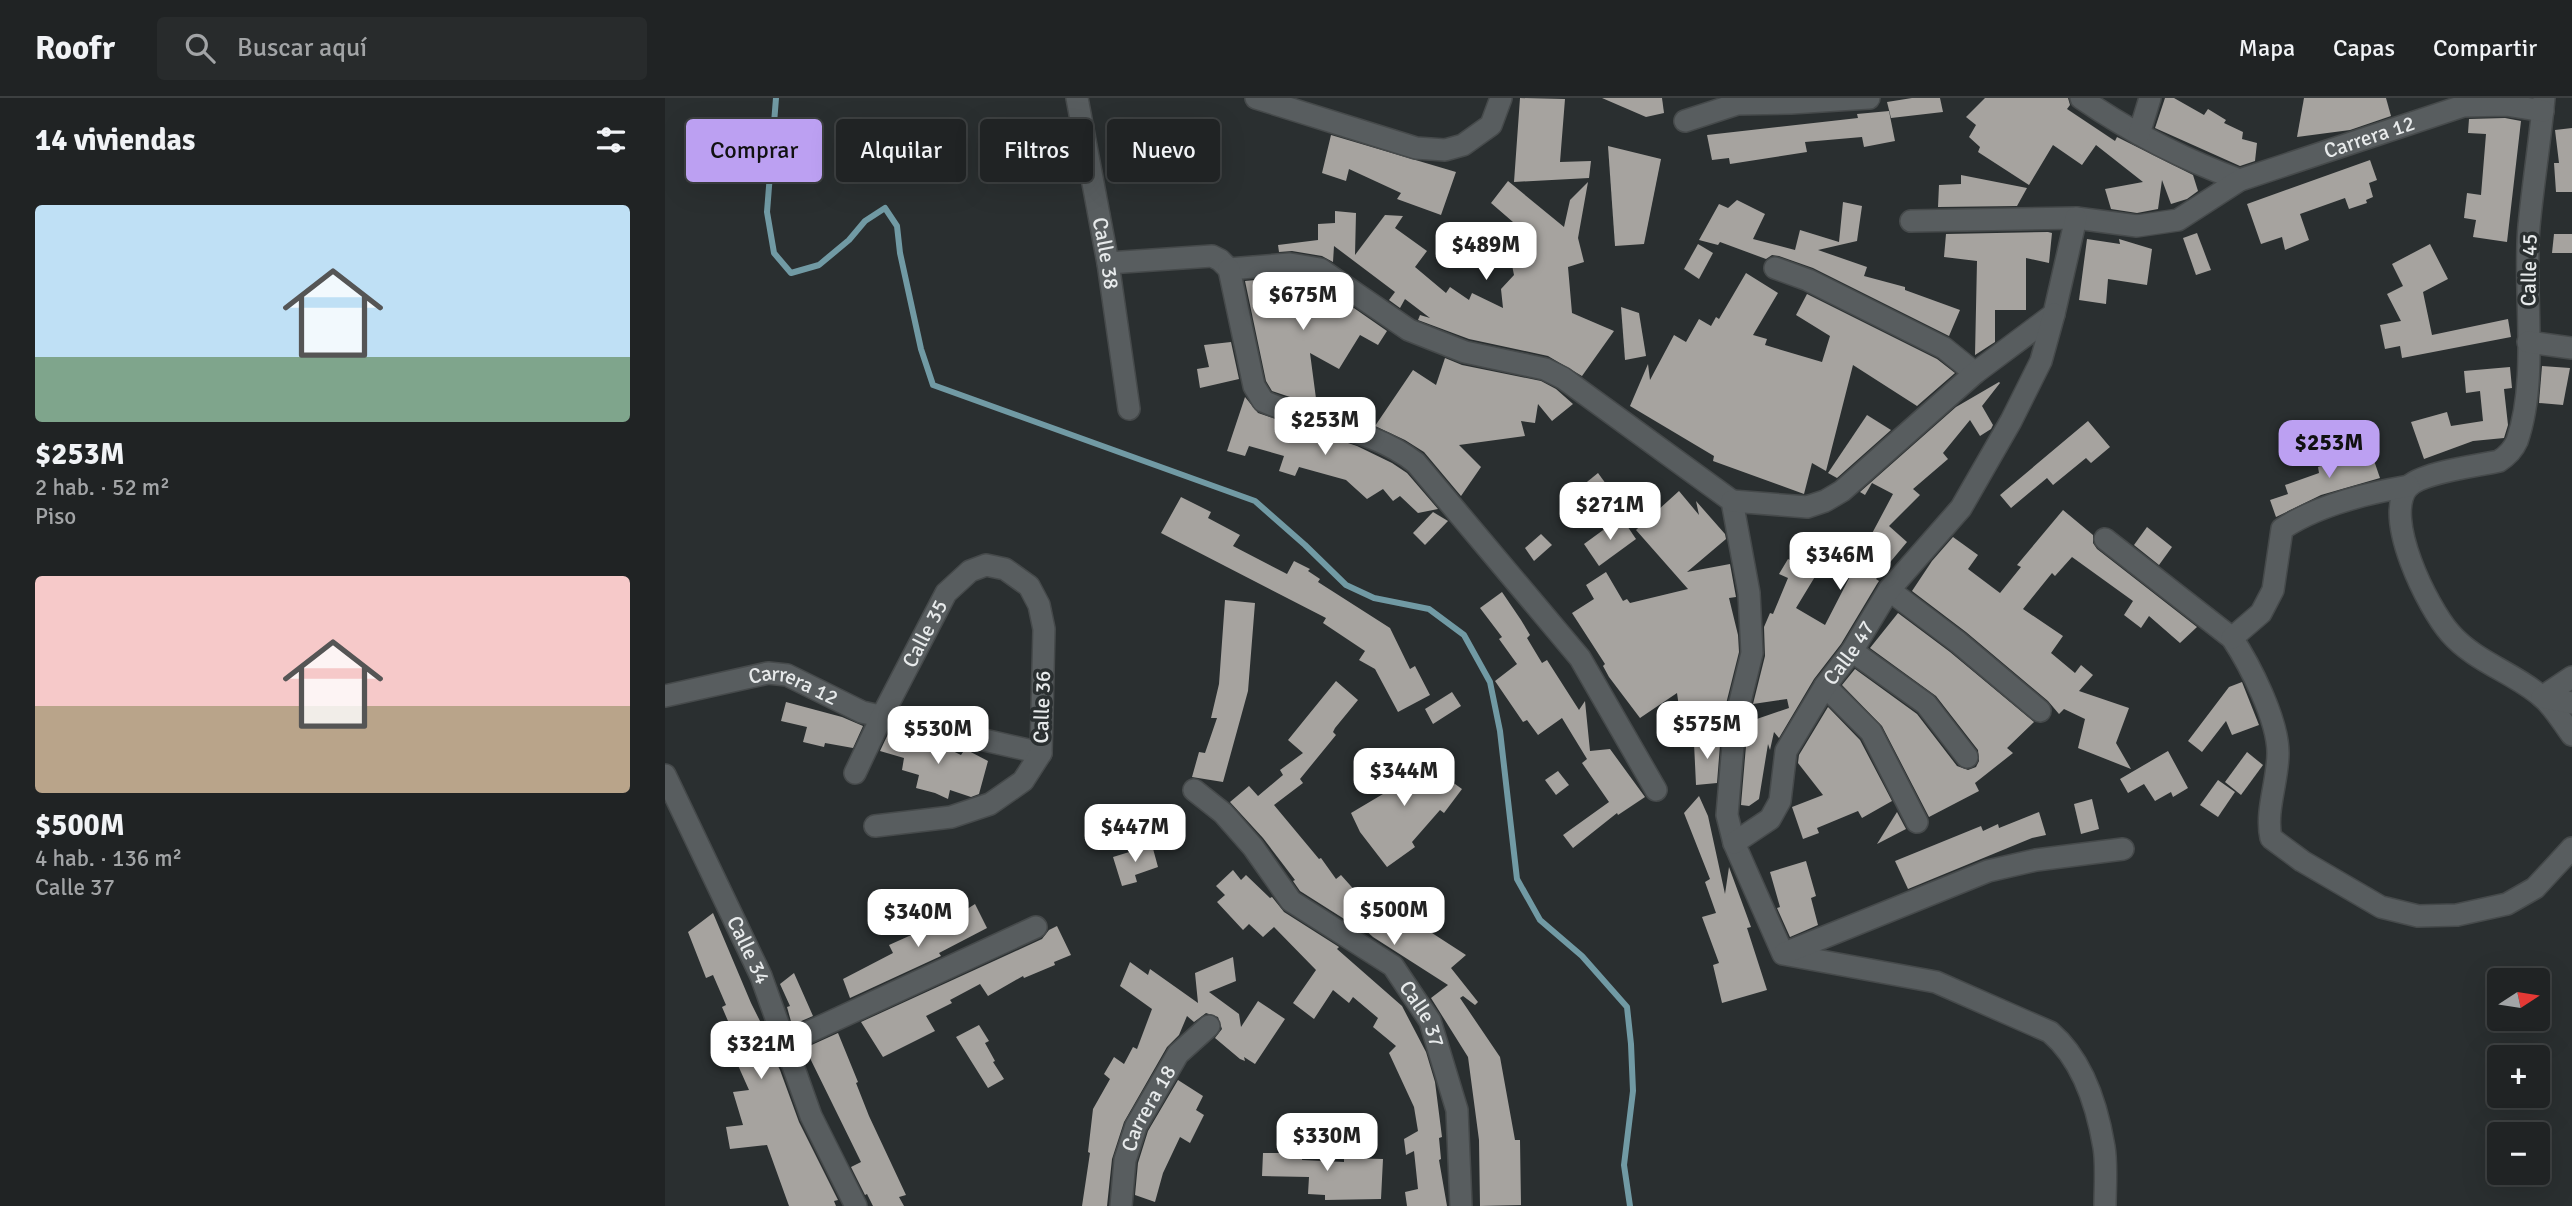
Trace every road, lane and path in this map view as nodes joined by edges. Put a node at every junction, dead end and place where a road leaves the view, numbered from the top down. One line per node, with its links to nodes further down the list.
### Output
1 (1077, 98): 13 (street, Calle 38)
2 (1256, 98): 3 (street)
3 (1501, 98)
4 (1869, 98): 8 (street)
5 (2081, 98): 9 (street)
6 (2150, 98): 9 (street)
7 (2543, 104): 10 (street, Carrera 12); 17 (street, Calle 45)
8 (1685, 121)
9 (2139, 134): 10 (street)
10 (2240, 180): 11 (street, Carrera 12)
11 (2076, 218): 12 (street, Carrera 12); 16 (street, Calle 47)
12 (1911, 221)
13 (1108, 263): 15 (street); 20 (street, Calle 38)
14 (1775, 268): 19 (street)
15 (1229, 270): 22 (street); 41 (street)
16 (2054, 314): 19 (street); 25 (street, Calle 47)
17 (2528, 342): 18 (street); 21 (street, Calle 45)
18 (2572, 348)
19 (1975, 373): 22 (street)
20 (1129, 409)
21 (2409, 486): 26 (street); 31 (street)
22 (1732, 501): 44 (street)
23 (2105, 539): 26 (street)
24 (1005, 569): 34 (street, Calle 35); 36 (street, Calle 36)
25 (1889, 590): 27 (street, Calle 47); 33 (street)
26 (2232, 638): 45 (street)
27 (1852, 651): 29 (street, Calle 47); 37 (street)
28 (2572, 677): 31 (street)
29 (1825, 686): 42 (street); 44 (street, Calle 47)
30 (665, 696): 34 (street, Carrera 12)
31 (2542, 697): 32 (street); 35 (street)
32 (2572, 703)
33 (2040, 711)
34 (882, 716): 36 (street, Carrera 12); 38 (street, Calle 35)
35 (2572, 734)
36 (1041, 753): 43 (street, Calle 36)
37 (1967, 757)
38 (855, 773)
39 (665, 775): 50 (street, Calle 34)
40 (1194, 790): 53 (street, Calle 37)
41 (1656, 790)
42 (1917, 822)
43 (875, 826)
44 (1734, 843): 48 (street)
45 (2572, 848)
46 (2123, 849): 48 (street)
47 (1036, 927): 50 (street)
48 (1783, 954): 54 (street)
49 (1209, 1026): 52 (street, Carrera 18)
50 (785, 1043): 51 (street, Calle 34)
51 (856, 1206)
52 (1121, 1206)
53 (1461, 1206)
54 (2105, 1206)

